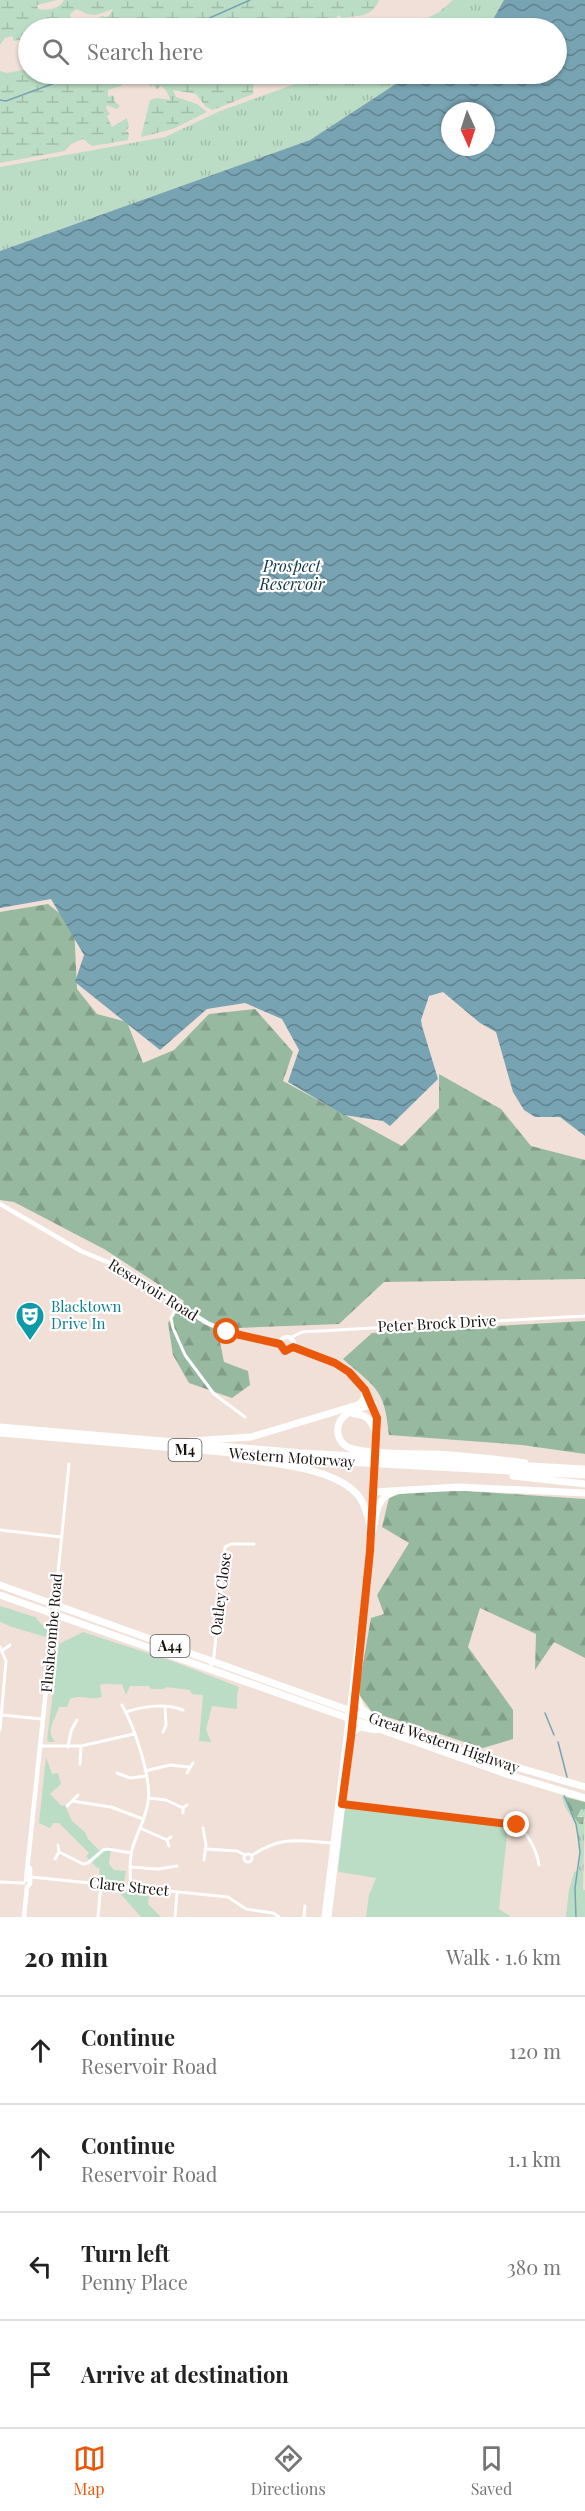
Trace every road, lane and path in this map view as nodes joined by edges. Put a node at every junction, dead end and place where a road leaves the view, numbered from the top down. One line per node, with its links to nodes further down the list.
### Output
1 (0, 1204): 2 (street, Reservoir Road)
2 (178, 1306): 5 (street, Reservoir Road); 10 (street)
3 (585, 1316): 4 (street, Peter Brock Drive)
4 (291, 1338): 5 (street); 6 (street)
5 (280, 1344): 6 (street)
6 (293, 1347): 7 (street)
7 (365, 1390): 8 (street); 9 (highway)
8 (372, 1403): 9 (highway); 11 (highway); 14 (main road)
9 (359, 1405): 15 (highway)
10 (245, 1417)
11 (343, 1418): 14 (highway); 17 (highway, M4)
12 (0, 1427): 15 (highway, Western Motorway / M4)
13 (0, 1433): 16 (highway, Western Motorway / M4)
14 (377, 1442): 24 (main road)
15 (173, 1443): 17 (highway, Western Motorway / M4)
16 (181, 1450): 17 (highway, Western Motorway / M4); 28 (highway)
17 (370, 1458): 18 (highway, Western Motorway / M4); 18 (highway, M4)
18 (384, 1458): 20 (highway, Western Motorway / M4); 21 (highway, Western Motorway / M4)
19 (69, 1464): 27 (street, Flushcombe Road)
20 (435, 1467): 21 (highway, Western Motorway / M4); 22 (highway)
21 (584, 1471)
22 (585, 1484)
23 (400, 1490): 24 (highway); 25 (highway); 28 (highway)
24 (374, 1492): 28 (main road)
25 (585, 1493)
26 (0, 1530): 27 (street)
27 (61, 1537): 32 (street, Flushcombe Road)
28 (371, 1538): 33 (main road)
29 (254, 1544): 39 (street, Oatley Close)
30 (0, 1585): 32 (highway, Great Western Highway / A44)
31 (0, 1595): 34 (highway, Great Western Highway / A44)
32 (55, 1604): 34 (street, Flushcombe Road); 39 (highway, Great Western Highway / A44)
33 (363, 1613): 42 (main road); 43 (main road)
34 (54, 1614): 35 (highway, Great Western Highway / A44); 36 (street, Flushcombe Road)
35 (71, 1620): 36 (street); 40 (highway, Great Western Highway / A44)
36 (52, 1628): 51 (street, Flushcombe Road)
37 (10, 1645): 38 (street)
38 (2, 1648): 41 (street)
39 (213, 1662): 40 (street, Oatley Close); 44 (highway, Great Western Highway / A44)
40 (210, 1670): 53 (highway, Great Western Highway / A44)
41 (2, 1683): 50 (street)
42 (356, 1690): 48 (main road); 54 (main road)
43 (350, 1698): 44 (main road); 48 (main road)
44 (325, 1702): 48 (highway, Great Western Highway / A44)
45 (122, 1705): 49 (street)
46 (165, 1707): 47 (street); 49 (street); 56 (street)
47 (183, 1710)
48 (350, 1711): 53 (main road); 54 (highway, Great Western Highway / A44)
49 (126, 1712): 58 (street)
50 (2, 1715): 51 (street); 55 (street)
51 (44, 1719): 60 (street, Flushcombe Road)
52 (77, 1720): 62 (street)
53 (350, 1720): 57 (highway, Great Western Highway / A44); 59 (main road); 75 (main road)
54 (378, 1721): 70 (highway, Great Western Highway / A44)
55 (0, 1730)
56 (163, 1732)
57 (389, 1733): 59 (main road); 72 (highway, Great Western Highway / A44)
58 (134, 1734): 61 (street); 66 (street)
59 (352, 1734): 75 (main road)
60 (42, 1746): 62 (street); 97 (street, Flushcombe Road)
61 (81, 1746): 62 (street); 64 (street)
62 (68, 1747)
63 (193, 1763): 65 (street)
64 (80, 1764)
65 (189, 1767): 66 (street); 68 (street)
66 (145, 1771): 69 (street)
67 (117, 1773): 69 (street)
68 (187, 1773)
69 (147, 1776): 73 (street)
70 (585, 1787)
71 (78, 1795): 74 (street)
72 (585, 1797)
73 (149, 1798): 77 (street); 78 (street)
74 (72, 1801): 76 (street); 78 (street)
75 (340, 1803): 83 (main road); 93 (street); 108 (main road)
76 (67, 1806)
77 (183, 1813)
78 (143, 1819): 79 (street)
79 (140, 1828): 82 (street); 88 (street)
80 (203, 1828): 86 (street)
81 (171, 1837): 82 (street)
82 (167, 1840): 85 (street)
83 (332, 1843): 90 (street); 107 (main road)
84 (58, 1845): 87 (street)
85 (169, 1846)
86 (205, 1849): 89 (street); 92 (street)
87 (59, 1852): 88 (street); 91 (street)
88 (131, 1853): 95 (street)
89 (245, 1855): 90 (street); 90 (street)
90 (251, 1856)
91 (55, 1859)
92 (204, 1860)
93 (539, 1865)
94 (177, 1866): 95 (street)
95 (130, 1867): 99 (street)
96 (0, 1882): 97 (street, Clare Street)
97 (27, 1882): 98 (street, Clare Street); 102 (street, Flushcombe Road)
98 (101, 1884): 99 (street, Clare Street); 103 (street)
99 (131, 1888): 100 (street, Clare Street)
100 (177, 1893): 104 (street); 105 (street, Clare Street)
101 (305, 1906): 106 (street)
102 (24, 1917)
103 (98, 1917)
104 (175, 1917)
105 (279, 1917)
106 (304, 1917)
107 (324, 1917)
108 (329, 1917)

